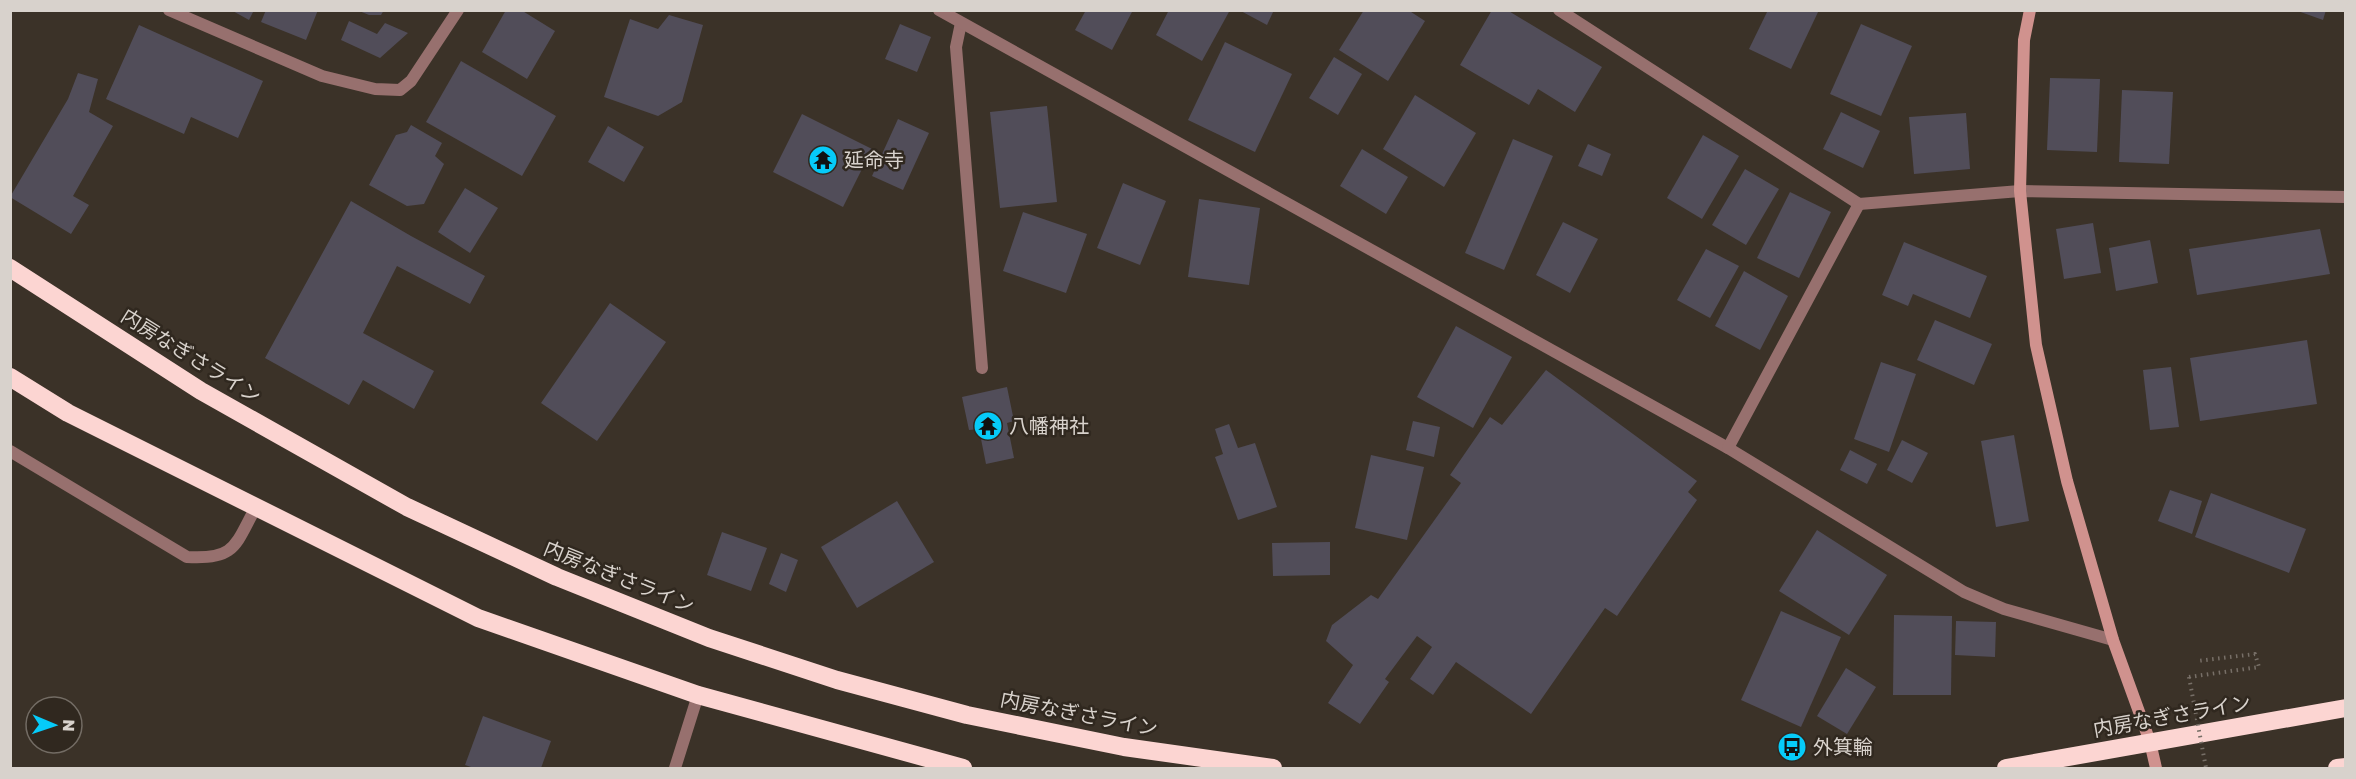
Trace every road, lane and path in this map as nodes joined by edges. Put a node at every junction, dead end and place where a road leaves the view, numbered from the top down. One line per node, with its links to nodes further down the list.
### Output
1 (169, 10): 2 (street)
2 (458, 10)
3 (939, 10): 6 (street)
4 (1559, 10): 9 (street)
5 (2030, 10): 7 (street)
6 (961, 23): 11 (street); 13 (street)
7 (2020, 191): 8 (street); 9 (street); 16 (street)
8 (2346, 197)
9 (1859, 204): 13 (street)
10 (10, 268): 24 (highway, 内房なぎさライン)
11 (982, 368)
12 (10, 377): 15 (highway)
13 (1728, 448): 16 (street)
14 (10, 451): 15 (street)
15 (256, 507): 18 (highway)
16 (2113, 640): 20 (street)
17 (2197, 661): 27 (path, bridge)
18 (698, 694): 22 (street); 23 (highway)
19 (2346, 708): 20 (highway, 内房なぎさライン)
20 (2150, 742): 25 (highway, 内房なぎさライン); 26 (street)
21 (2346, 767): 28 (highway)
22 (675, 768)
23 (963, 768)
24 (1273, 768)
25 (2006, 768)
26 (2156, 768)
27 (2206, 768)
28 (2337, 768)

